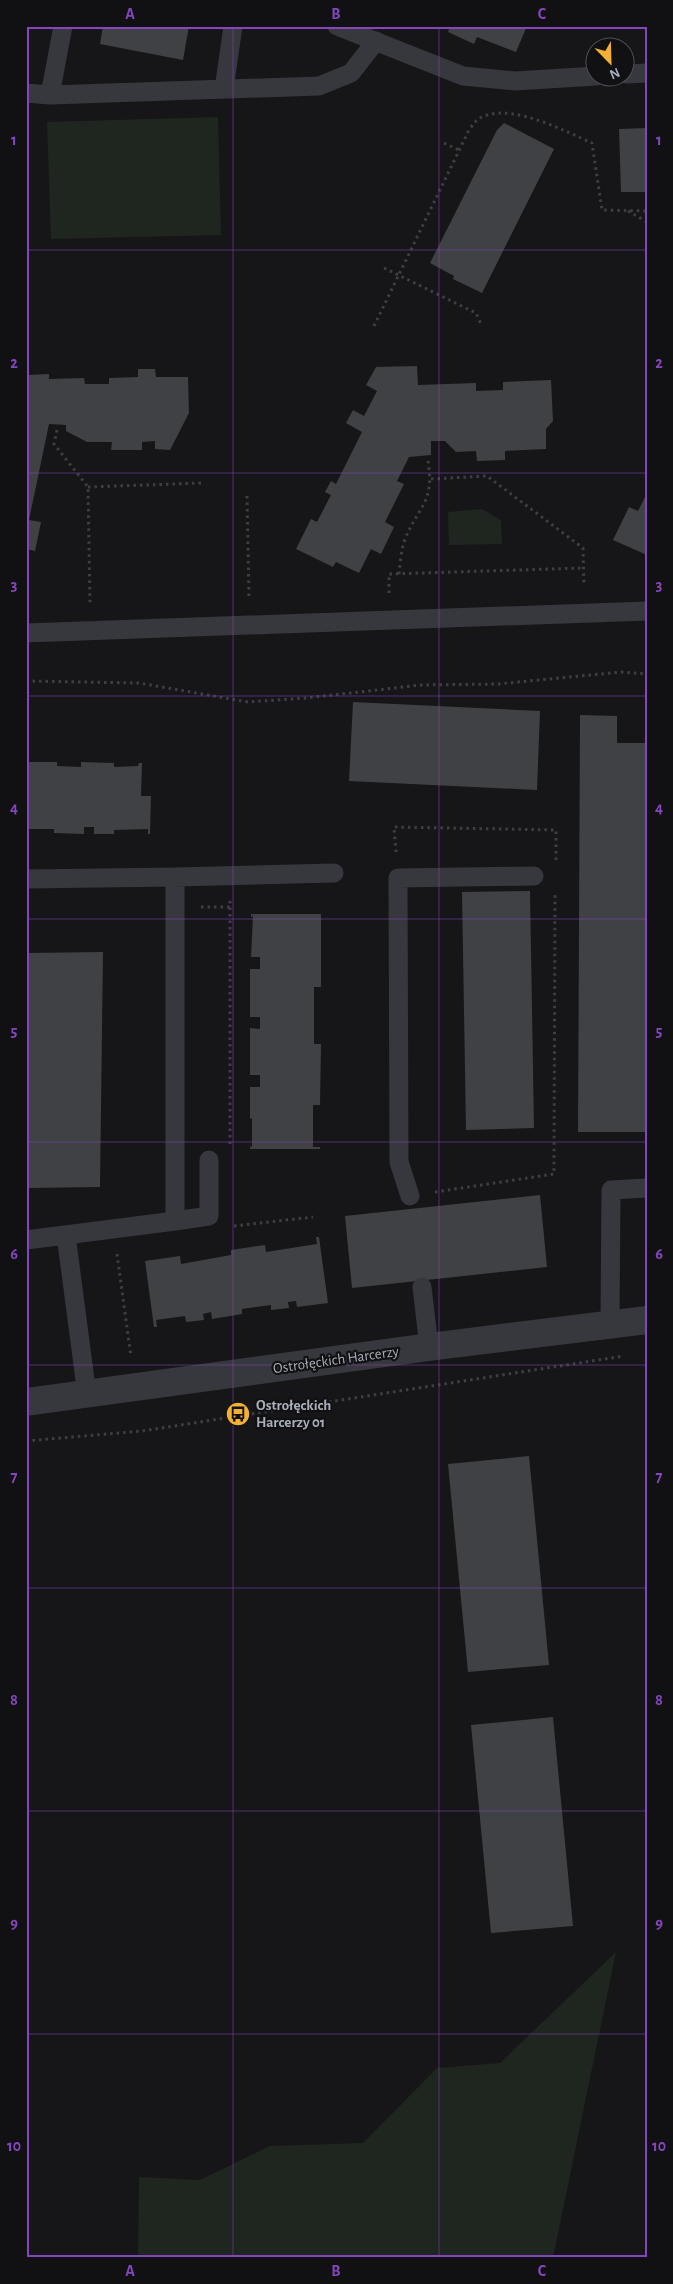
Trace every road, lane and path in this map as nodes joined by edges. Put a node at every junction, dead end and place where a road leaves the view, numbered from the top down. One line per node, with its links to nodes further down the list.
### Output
1 (63, 26): 8 (lane)
2 (233, 26): 6 (lane)
3 (337, 26): 4 (lane)
4 (376, 41): 5 (lane); 6 (lane)
5 (586, 77)
6 (224, 89): 8 (lane)
7 (26, 93): 8 (lane)
8 (50, 95)
9 (444, 143): 10 (path)
10 (459, 150): 11 (path); 15 (path)
11 (627, 211): 12 (path); 13 (path)
12 (647, 211)
13 (647, 222)
14 (384, 268): 15 (path)
15 (399, 275): 16 (path); 17 (path)
16 (481, 324)
17 (374, 326)
18 (57, 430): 22 (path)
19 (428, 461): 20 (path)
20 (431, 479): 24 (path); 25 (path)
21 (202, 482): 22 (path)
22 (88, 487): 29 (path)
23 (247, 496): 28 (path)
24 (583, 568): 25 (path); 26 (path)
25 (399, 574): 27 (path)
26 (584, 592)
27 (389, 598)
28 (249, 603)
29 (81, 608)
30 (647, 611): 31 (lane)
31 (26, 633)
32 (647, 674): 33 (path)
33 (26, 681)
34 (556, 869): 39 (path)
35 (334, 873): 36 (lane)
36 (230, 876): 38 (lane); 42 (path)
37 (534, 876): 39 (lane)
38 (176, 877): 40 (lane); 46 (lane)
39 (398, 878): 45 (lane)
40 (26, 879)
41 (555, 889): 45 (path)
42 (230, 1146)
43 (210, 1160): 46 (lane)
44 (647, 1188): 52 (lane)
45 (410, 1196)
46 (175, 1221): 47 (lane)
47 (66, 1235): 48 (lane); 56 (lane)
48 (26, 1240)
49 (117, 1252): 55 (path)
50 (422, 1288): 53 (lane)
51 (647, 1320): 52 (street, Ostrołęckich Harcerzy)
52 (610, 1323): 53 (street, Ostrołęckich Harcerzy)
53 (429, 1347): 56 (street, Ostrołęckich Harcerzy)
54 (627, 1356): 58 (path)
55 (131, 1360)
56 (88, 1395): 57 (street, Ostrołęckich Harcerzy)
57 (26, 1402)
58 (26, 1441)

